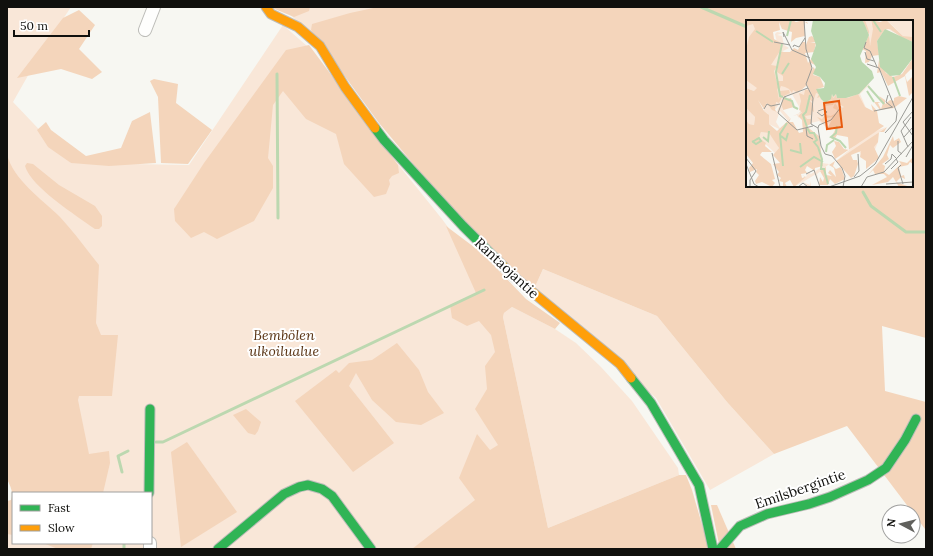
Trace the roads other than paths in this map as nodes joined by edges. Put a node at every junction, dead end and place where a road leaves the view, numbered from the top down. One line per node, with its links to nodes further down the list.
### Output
1 (154, 7): 3 (street)
2 (266, 7): 9 (street, Rantaojantie)
3 (145, 30)
4 (150, 409): 6 (street)
5 (916, 419): 10 (street, Emilsbergintie)
6 (149, 492)
7 (218, 549): 8 (street)
8 (371, 549)
9 (713, 549)
10 (720, 549)

